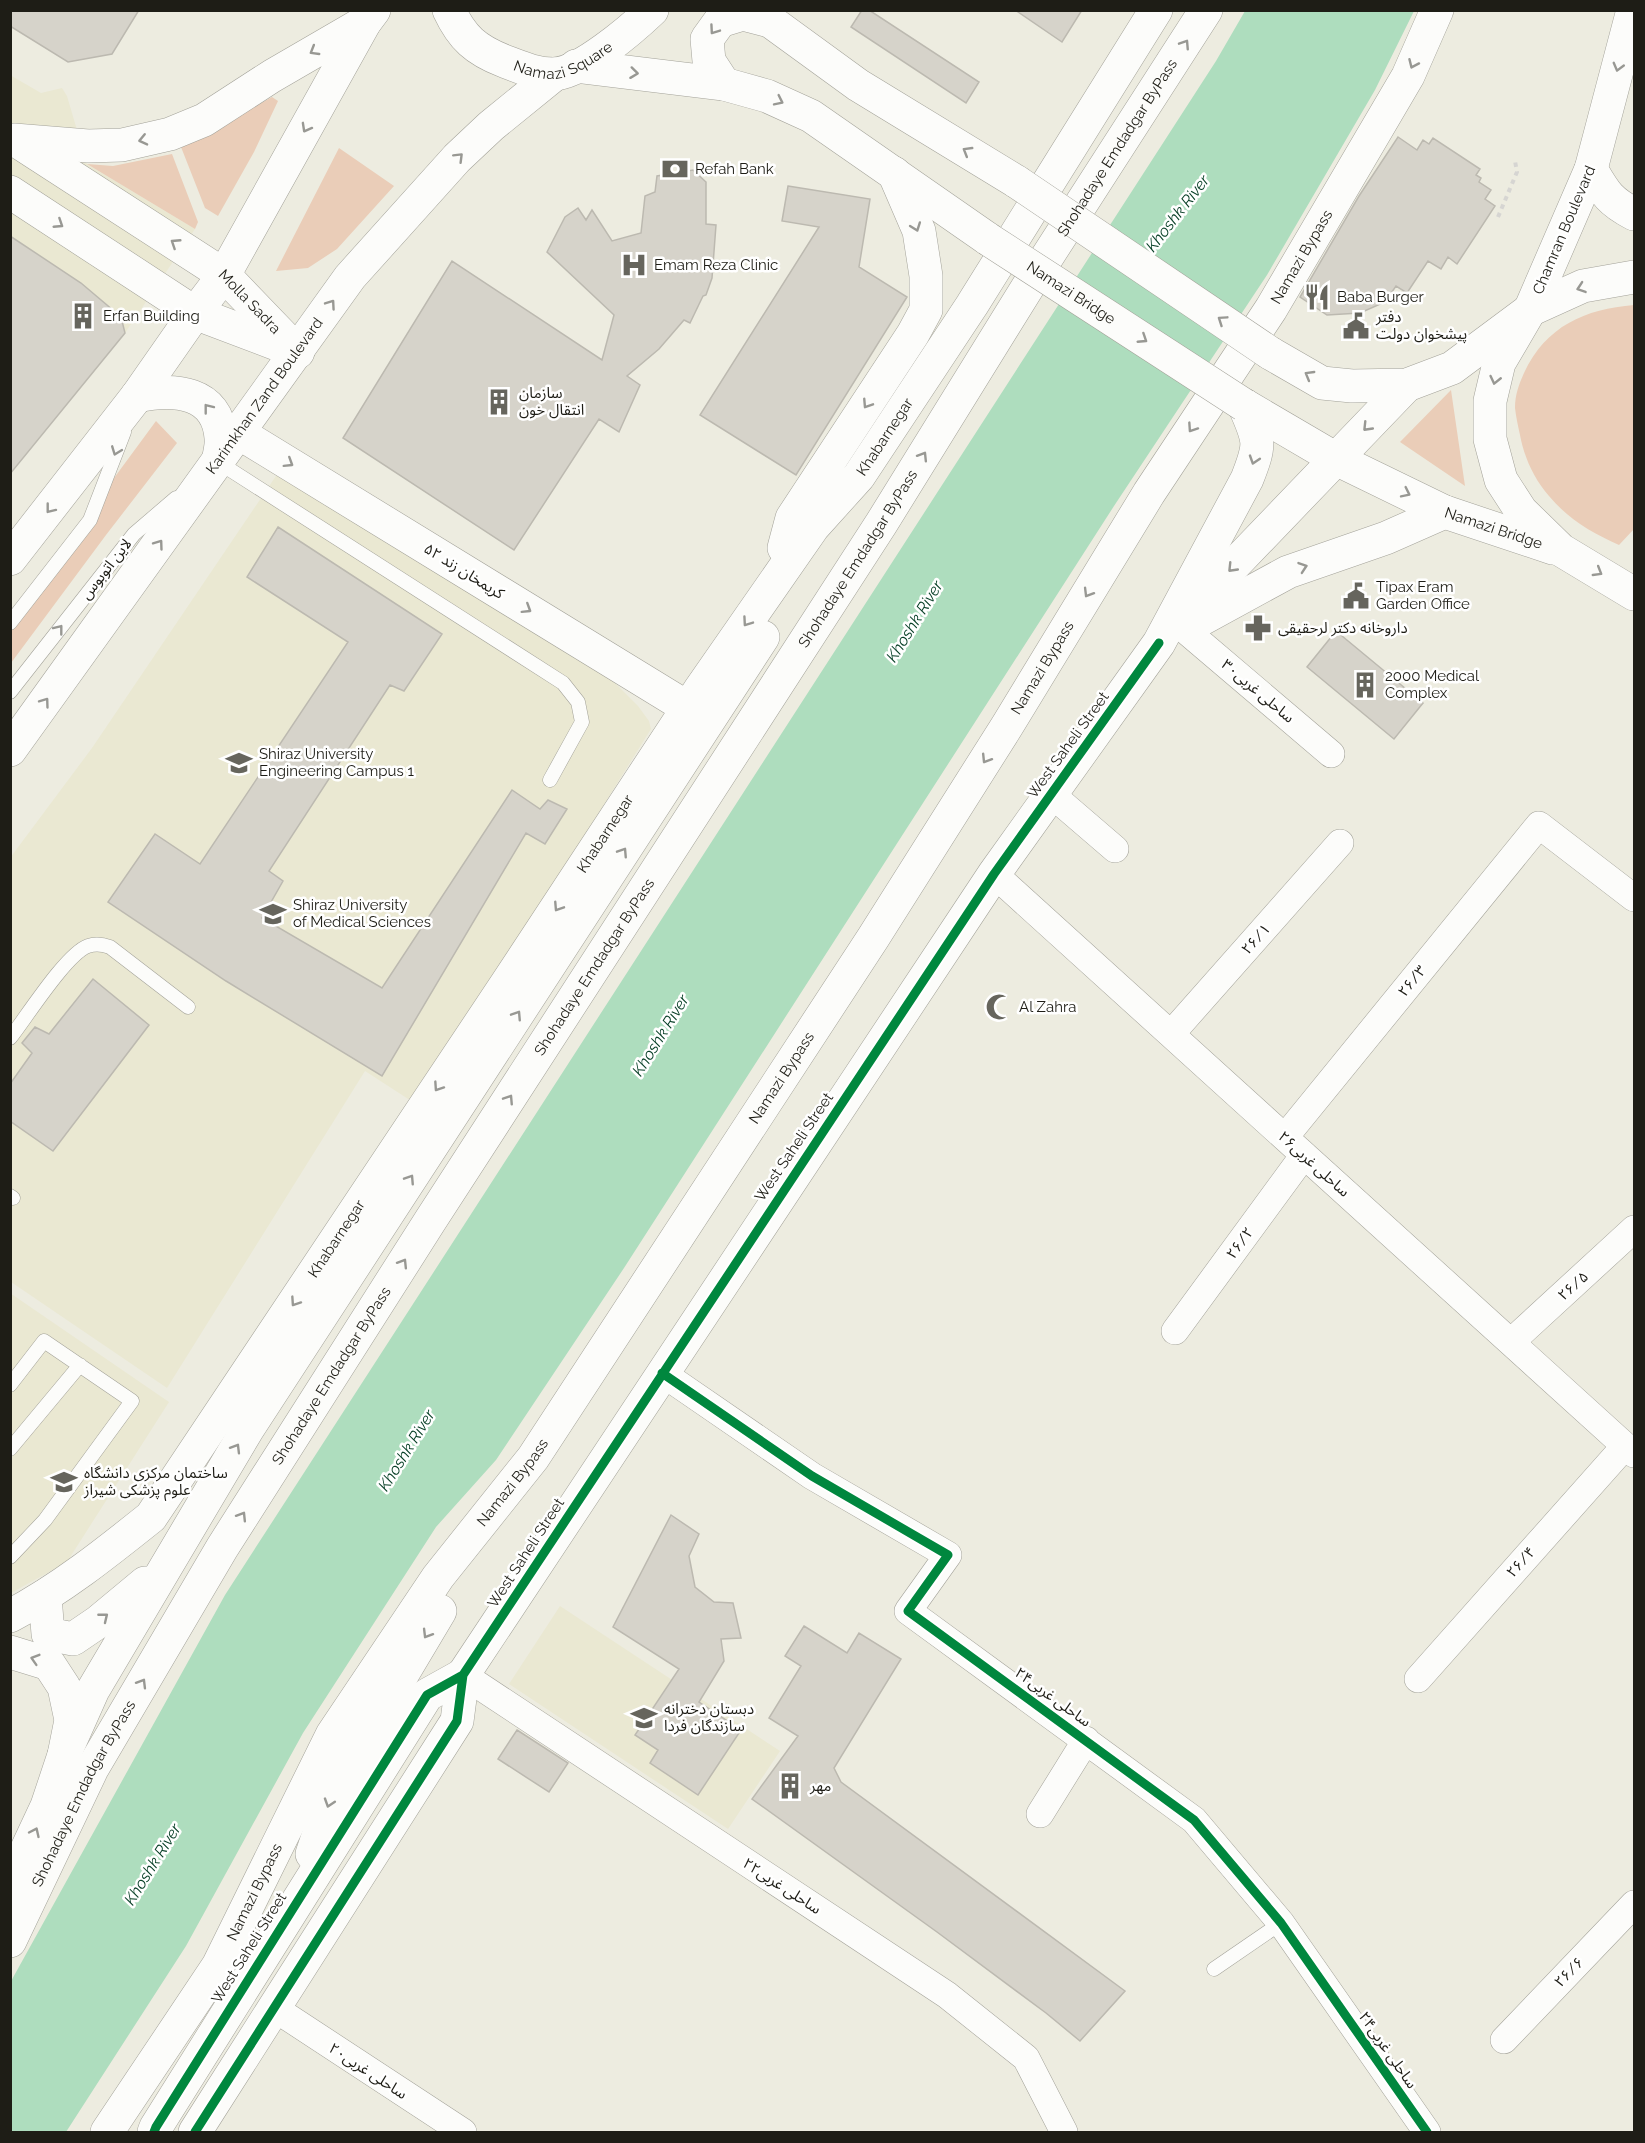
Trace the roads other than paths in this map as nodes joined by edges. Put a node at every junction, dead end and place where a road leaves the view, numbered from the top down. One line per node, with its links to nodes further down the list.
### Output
1 (449, 10): 9 (main road, Namazi Square)
2 (652, 10): 9 (main road, Namazi Square)
3 (1156, 10): 27 (main road, Khabarnegar)
4 (1206, 10): 73 (main road, Shohadaye Emdadgar ByPass, one-way to 4)
5 (1437, 10): 58 (main road, Namazi Bypass, one-way to 58)
6 (1633, 10): 12 (main road, Chamran Boulevard, one-way to 12)
7 (760, 15): 10 (main road, one-way to 10); 21 (main road, one-way to 7, bridge)
8 (369, 16): 11 (main road, one-way to 11); 16 (main road, one-way to 16)
9 (566, 70): 10 (main road, Namazi Bridge, one-way to 10); 20 (main road, Karimkhan Zand Boulevard, one-way to 9)
10 (724, 84): 13 (main road, Namazi Bridge, one-way to 13)
11 (12, 139): 16 (main road, Molla Sadra, one-way to 11)
12 (1591, 169): 15 (main road); 18 (main road, Chamran Boulevard)
13 (894, 173): 23 (main road, Namazi Bridge, one-way to 23, bridge); 31 (main road, one-way to 31)
14 (10, 192): 19 (main road, Molla Sadra, one-way to 19)
15 (1635, 214)
16 (224, 275): 19 (main road); 20 (main road, Molla Sadra)
17 (1635, 277): 18 (main road, one-way to 18)
18 (1530, 310): 21 (main road); 29 (main road, Chamran Boulevard, one-way to 29)
19 (195, 313): 20 (main road, Molla Sadra); 22 (main road)
20 (298, 352): 24 (main road, Karimkhan Zand Boulevard)
21 (1407, 385): 25 (main road, one-way to 25)
22 (138, 396): 26 (main road, one-way to 22); 30 (main road, one-way to 30); 33 (lane, one-way to 33)
23 (1244, 405): 25 (main road, Namazi Bridge); 34 (main road, one-way to 34)
24 (239, 433): 26 (main road, Karimkhan Zand Boulevard); 36 (main road, کریمخان زند ۵۲, one-way to 36)
25 (1336, 459): 28 (main road, Namazi Bridge, one-way to 28); 34 (main road, one-way to 34)
26 (218, 462): 35 (lane, لاین اتوبوس, one-way to 26); 37 (main road, Karimkhan Zand Boulevard, one-way to 26); 39 (lane)
27 (860, 476): 31 (main road, Khabarnegar); 60 (main road, one-way to 27)
28 (1445, 512): 29 (main road, Namazi Bridge); 34 (main road, one-way to 28)
29 (1561, 550): 32 (main road, one-way to 32)
30 (10, 559)
31 (774, 582): 36 (main road, Khabarnegar, one-way to 36)
32 (1635, 594)
33 (10, 623)
34 (1171, 636): 38 (street, ساحلی غربی۳۰); 40 (main road, West Saheli Street)
35 (10, 692)
36 (688, 708): 61 (main road, Khabarnegar, one-way to 61)
37 (10, 750)
38 (1331, 754)
39 (550, 780)
40 (1051, 794): 42 (street); 43 (main road, West Saheli Street)
41 (1340, 843): 46 (street, ۲۶/۱)
42 (1115, 849)
43 (994, 874): 46 (street, ساحلی غربی۲۶); 54 (main road, West Saheli Street)
44 (1635, 898): 48 (street, ۲۶/۳)
45 (188, 1007): 47 (lane)
46 (1171, 1034): 48 (street, ساحلی غربی۲۶)
47 (10, 1038)
48 (1284, 1137): 49 (street, ساحلی غربی۲۶)
49 (1304, 1155): 51 (street, ۲۶/۲); 52 (street, ساحلی غربی۲۶)
50 (1635, 1229): 52 (street, ۲۶/۵)
51 (1175, 1330)
52 (1510, 1342): 57 (street, ساحلی غربی۲۶)
53 (80, 1365): 55 (lane); 56 (lane); 59 (lane)
54 (662, 1374): 64 (main road, West Saheli Street); 66 (street, ساحلی غربی۲۴)
55 (10, 1385)
56 (10, 1449)
57 (1630, 1450): 65 (street, ۲۶/۴)
58 (532, 1458): 70 (main road, one-way to 70); 78 (main road, Namazi Bypass)
59 (10, 1557)
60 (165, 1567): 61 (main road, one-way to 60); 67 (main road)
61 (45, 1596): 62 (main road, Khabarnegar)
62 (10, 1616)
63 (10, 1652): 67 (main road, one-way to 63)
64 (463, 1675): 70 (main road, West Saheli Street); 75 (main road, West Saheli Street); 82 (street, ساحلی غربی۲۲)
65 (1418, 1679)
66 (1086, 1740): 68 (street); 72 (street, ساحلی غربی۲۴)
67 (64, 1755): 69 (main road, one-way to 67)
68 (1040, 1814)
69 (10, 1885)
70 (298, 1899): 79 (main road, West Saheli Street)
71 (1635, 1904): 76 (street, ۲۶/۶)
72 (1281, 1923): 74 (lane); 83 (street, ساحلی غربی۲۴)
73 (10, 1941)
74 (1214, 1968)
75 (274, 2008): 77 (street, ساحلی غربی۲۰); 80 (main road, West Saheli Street)
76 (1504, 2040)
77 (431, 2124): 81 (street, ساحلی غربی۲۰)
78 (107, 2133)
79 (154, 2133)
80 (195, 2133)
81 (463, 2133)
82 (1064, 2133)
83 (1427, 2133)

